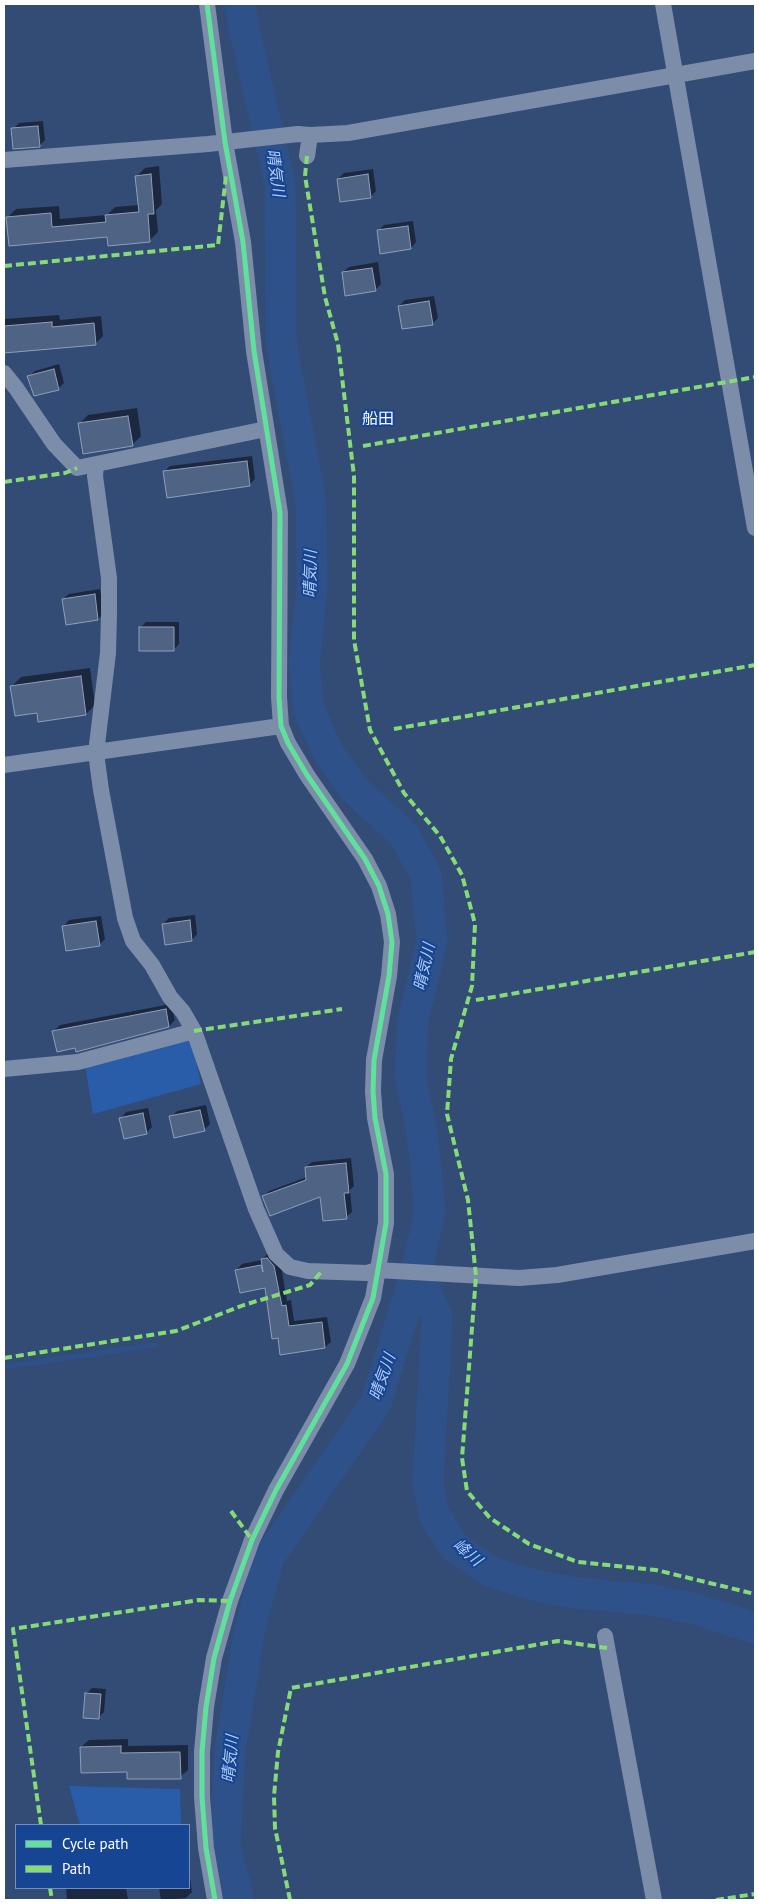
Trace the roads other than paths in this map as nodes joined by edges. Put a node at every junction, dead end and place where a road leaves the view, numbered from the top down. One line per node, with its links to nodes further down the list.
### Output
1 (207, 4): 6 (street)
2 (663, 4): 4 (street)
3 (755, 61): 4 (street)
4 (675, 75): 5 (street); 12 (street)
5 (304, 135): 6 (street); 7 (street)
6 (225, 142): 8 (street); 10 (street)
7 (307, 156)
8 (4, 160)
9 (4, 373): 11 (street)
10 (266, 429): 11 (street); 13 (street)
11 (96, 464): 14 (street)
12 (755, 528)
13 (281, 726): 14 (street); 19 (street)
14 (96, 753): 15 (street); 16 (street)
15 (4, 765)
16 (194, 1031): 17 (street); 19 (street)
17 (4, 1068)
18 (755, 1241): 19 (street)
19 (383, 1270): 21 (street)
20 (605, 1636): 22 (street)
21 (215, 1900)
22 (654, 1900)

